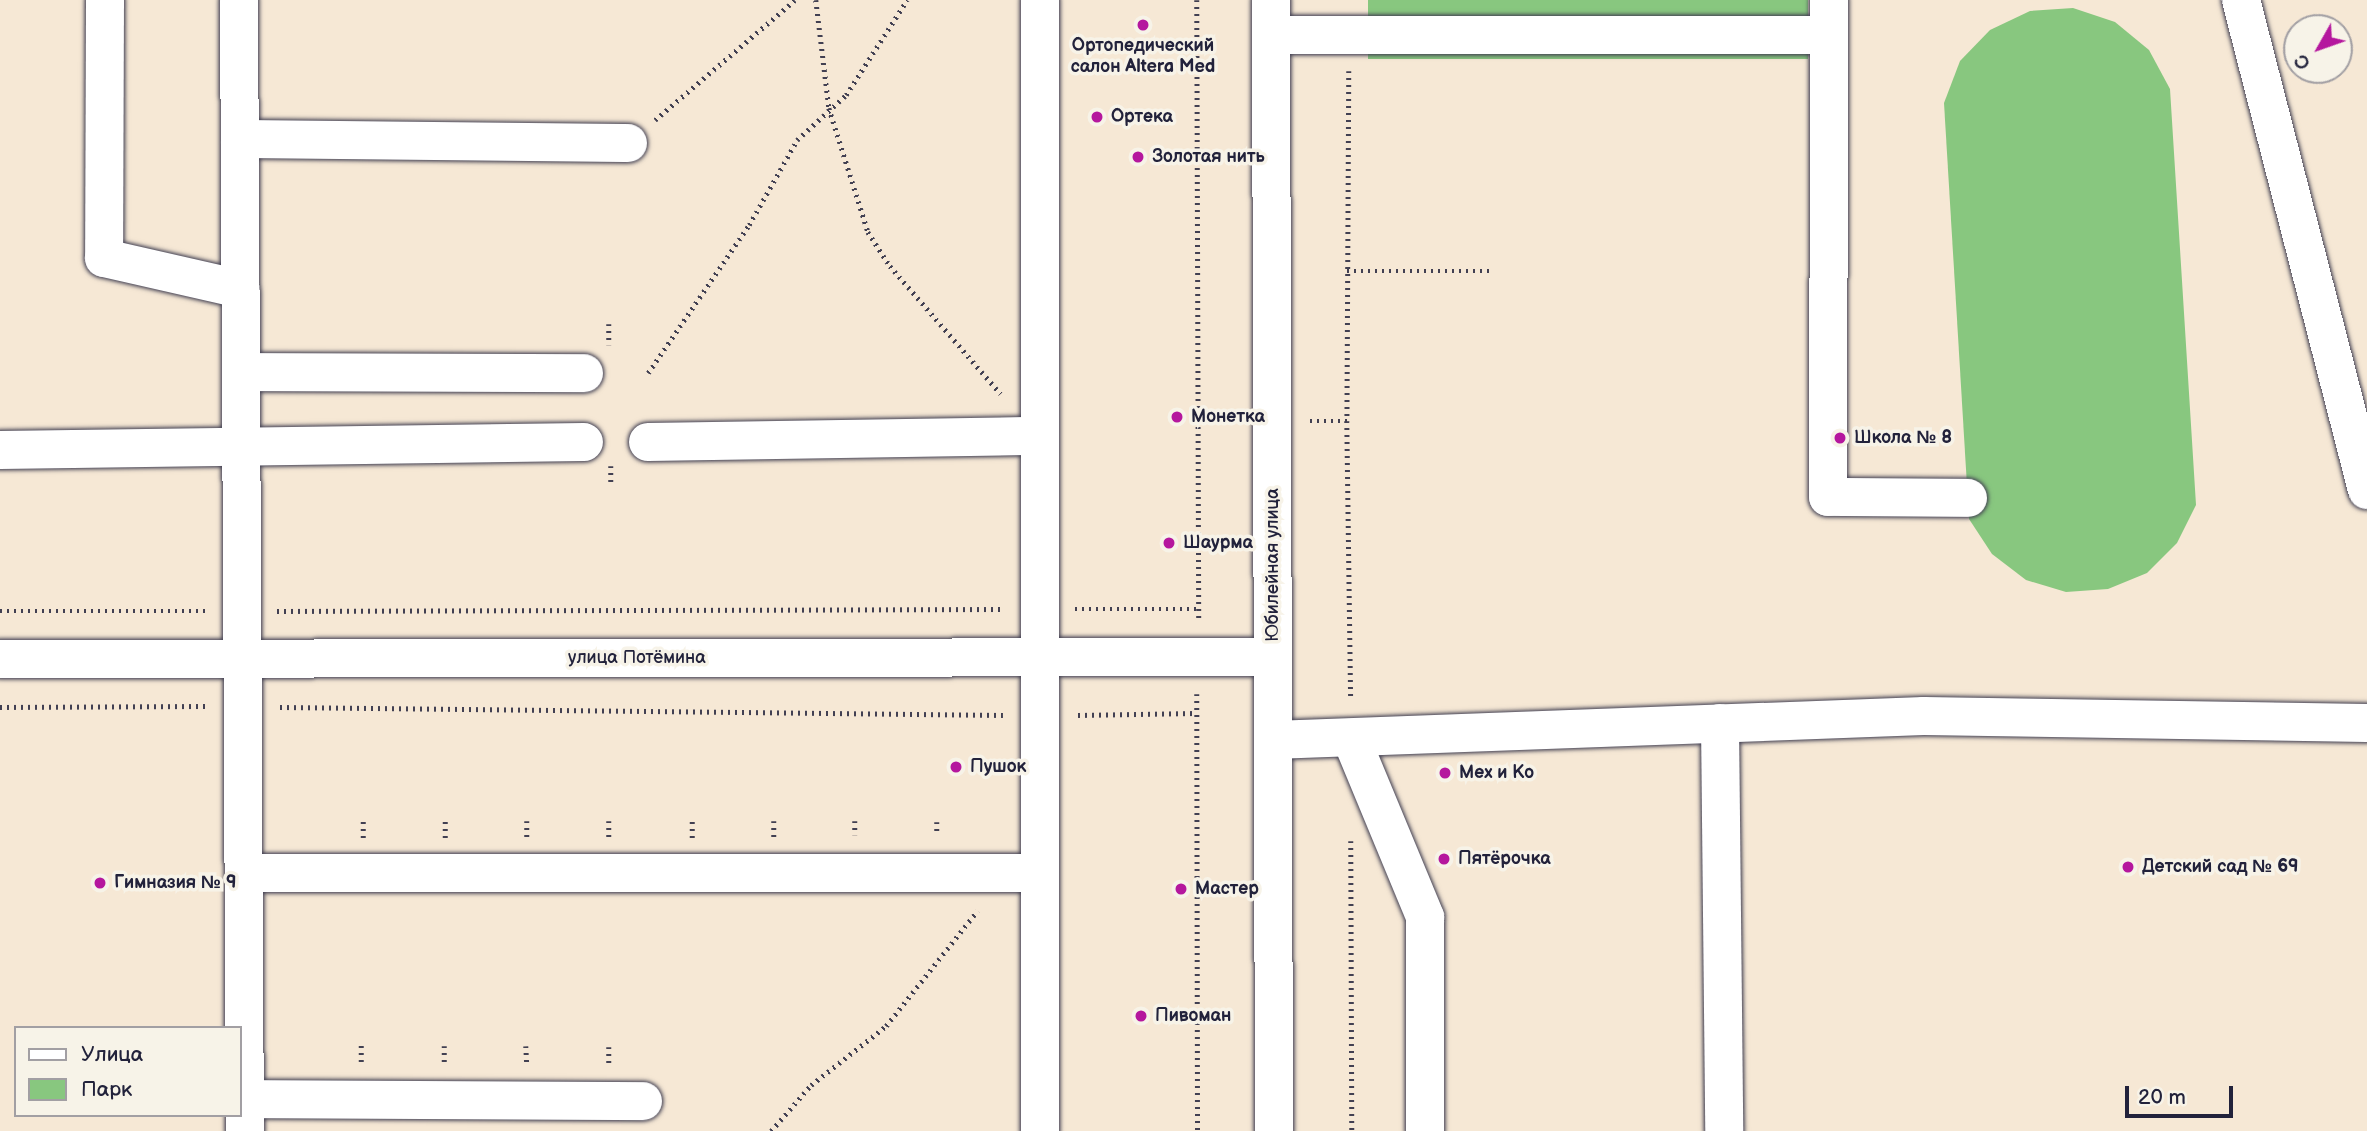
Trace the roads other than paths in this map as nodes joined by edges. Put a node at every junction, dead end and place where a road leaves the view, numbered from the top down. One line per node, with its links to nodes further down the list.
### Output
1 (105, 0): 9 (street)
2 (239, 0): 7 (street)
3 (1040, 0): 12 (street)
4 (2241, 0): 17 (street)
5 (1272, 18): 6 (street); 20 (street, Юбилейная улица)
6 (1829, 18): 18 (street)
7 (240, 139): 8 (street); 9 (street)
8 (628, 144)
9 (241, 289): 10 (street)
10 (241, 372): 11 (street); 15 (street)
11 (584, 373)
12 (1039, 436): 14 (street); 19 (street)
13 (584, 442): 15 (street)
14 (648, 442)
15 (242, 448): 16 (street); 22 (street)
16 (0, 450)
17 (2367, 491)
18 (1968, 498)
19 (1041, 657): 20 (street, улица Потёмина); 22 (street, улица Потёмина); 28 (street)
20 (1273, 657): 26 (street, Юбилейная улица)
21 (0, 659): 22 (street, улица Потёмина)
22 (243, 659): 27 (street)
23 (1720, 723): 24 (street); 25 (street); 34 (street)
24 (2367, 723)
25 (1351, 738): 26 (street); 33 (street)
26 (1273, 740): 32 (street, Юбилейная улица)
27 (244, 873): 28 (street); 30 (street)
28 (1024, 873): 31 (street)
29 (643, 1101): 30 (street)
30 (245, 1115)
31 (1040, 1131)
32 (1274, 1131)
33 (1425, 1131)
34 (1724, 1131)

